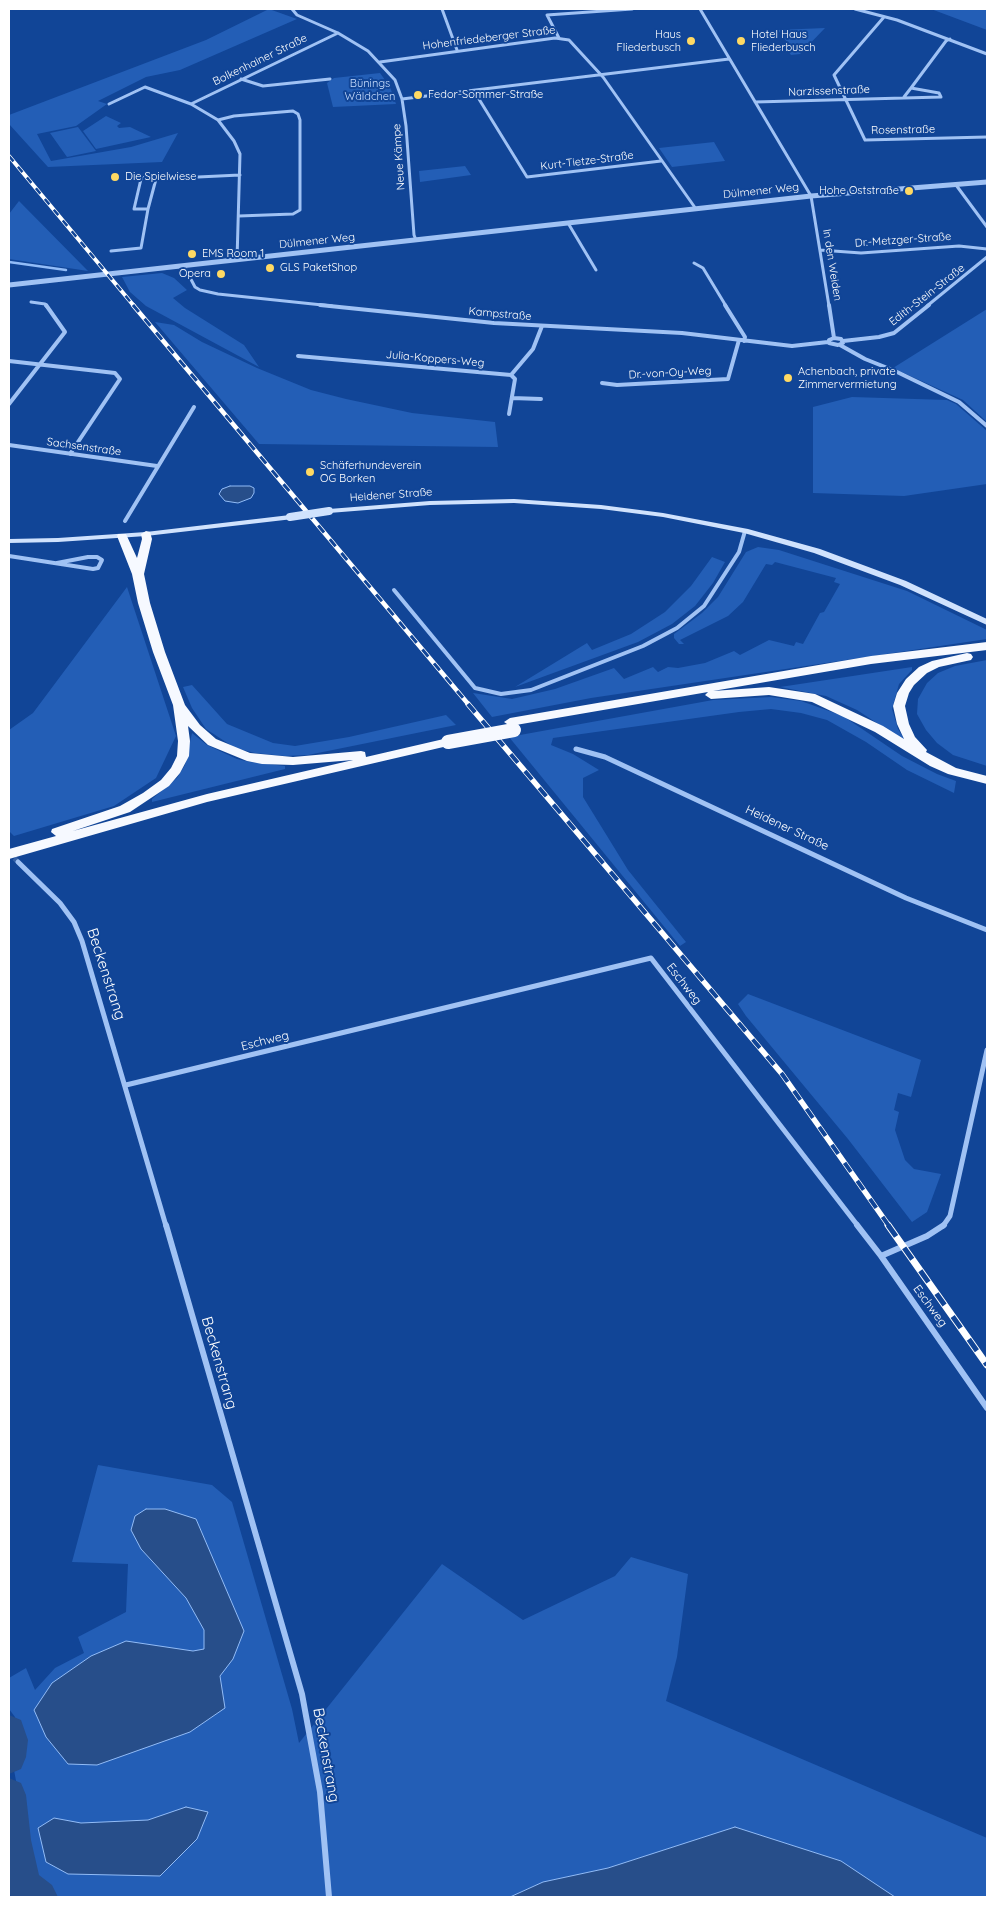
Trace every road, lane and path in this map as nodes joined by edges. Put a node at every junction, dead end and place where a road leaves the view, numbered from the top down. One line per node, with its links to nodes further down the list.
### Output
1 (292, 9): 7 (street, Neue Kämpe)
2 (442, 9): 10 (street)
3 (632, 9): 8 (street)
4 (700, 9): 12 (street)
5 (855, 9): 6 (street)
6 (884, 17): 9 (street); 21 (street)
7 (338, 33): 13 (street, Neue Kämpe); 15 (street, Bolkenhainer Straße)
8 (559, 38): 10 (street, Hohenfriedeberger Straße); 14 (street, Hohenfriedeberger Straße)
9 (950, 39): 11 (street); 17 (street)
10 (457, 50): 13 (street, Hohenfriedeberger Straße)
11 (987, 54)
12 (729, 59): 14 (street); 22 (street)
13 (380, 62): 20 (street, Neue Kämpe)
14 (600, 75): 18 (street); 27 (street, Hohenfriedeberger Straße)
15 (241, 79): 16 (street); 24 (street, Bolkenhainer Straße)
16 (330, 79)
17 (911, 88): 19 (street); 19 (street, Narzissenstraße)
18 (474, 91): 20 (street); 27 (street, Kurt-Tietze-Straße)
19 (904, 98): 21 (street, Narzissenstraße)
20 (402, 99): 38 (street, Neue Kämpe)
21 (846, 99): 22 (street, Narzissenstraße); 26 (street, Rosenstraße)
22 (755, 102): 32 (street)
23 (109, 104): 24 (street)
24 (190, 104): 25 (street)
25 (218, 120): 28 (street); 35 (street)
26 (987, 137)
27 (661, 161): 34 (street, Hohenfriedeberger Straße)
28 (240, 175): 29 (street); 35 (street)
29 (156, 179): 33 (street); 33 (street)
30 (987, 182): 31 (street, Dülmener Weg)
31 (956, 185): 32 (street, Dülmener Weg); 37 (street)
32 (811, 196): 34 (street, Dülmener Weg); 40 (street, In den Weiden)
33 (148, 209): 41 (street)
34 (696, 209): 36 (street, Dülmener Weg)
35 (238, 216): 43 (street)
36 (568, 223): 38 (street, Dülmener Weg); 46 (street)
37 (987, 227)
38 (416, 240): 43 (street, Dülmener Weg)
39 (987, 249): 40 (street, Dr.-Metzger-Straße)
40 (820, 250): 50 (street, In den Weiden)
41 (111, 251)
42 (987, 257): 54 (street, Edith-Stein-Straße)
43 (237, 260): 45 (street, Dülmener Weg)
44 (694, 263): 52 (street)
45 (184, 266): 47 (street, Dülmener Weg); 49 (street, Kampstraße)
46 (596, 270)
47 (9, 285)
48 (31, 302): 57 (street)
49 (542, 326): 51 (street, Kampstraße); 58 (street)
50 (834, 338): 53 (street); 54 (street)
51 (739, 340): 52 (street, Kampstraße); 59 (street, Dr.-von-Oy-Weg)
52 (744, 341): 53 (street, Kampstraße)
53 (828, 342): 54 (street)
54 (842, 343): 65 (street)
55 (298, 356): 58 (street, Julia-Koppers-Weg)
56 (9, 361): 57 (street)
57 (40, 364): 62 (street); 67 (street)
58 (511, 375): 60 (street)
59 (602, 383)
60 (512, 398): 61 (street); 64 (street)
61 (541, 399)
62 (9, 404)
63 (194, 407): 68 (street)
64 (509, 414)
65 (987, 426)
66 (9, 445): 67 (street, Sachsenstraße)
67 (70, 454): 68 (street, Sachsenstraße)
68 (157, 466): 69 (street)
69 (125, 521)
70 (745, 532): 71 (main road, Heidener Straße, bridge); 77 (street); 78 (main road, Heidener Straße)
71 (146, 534): 72 (main road, Heidener Straße); 76 (highway)
72 (122, 536): 73 (main road, Heidener Straße); 76 (highway)
73 (9, 541)
74 (9, 556): 75 (street)
75 (57, 563): 75 (street)
76 (138, 574): 82 (highway)
77 (394, 590)
78 (987, 622)
79 (987, 646): 83 (highway)
80 (987, 653): 81 (highway); 87 (highway)
81 (710, 695): 83 (highway); 87 (highway)
82 (179, 705): 86 (highway); 89 (highway)
83 (512, 726): 84 (highway, bridge)
84 (447, 738): 86 (highway); 91 (highway)
85 (576, 749): 92 (street, Heidener Straße)
86 (365, 754): 89 (highway)
87 (934, 763): 88 (highway)
88 (987, 780)
89 (33, 840): 90 (highway)
90 (9, 847)
91 (13, 858): 94 (street, Beckenstrang)
92 (987, 930)
93 (987, 1050): 95 (street)
94 (126, 1085): 95 (street, Eschweg); 97 (street, Beckenstrang)
95 (881, 1256): 96 (street, Eschweg)
96 (987, 1408)
97 (329, 1897)

